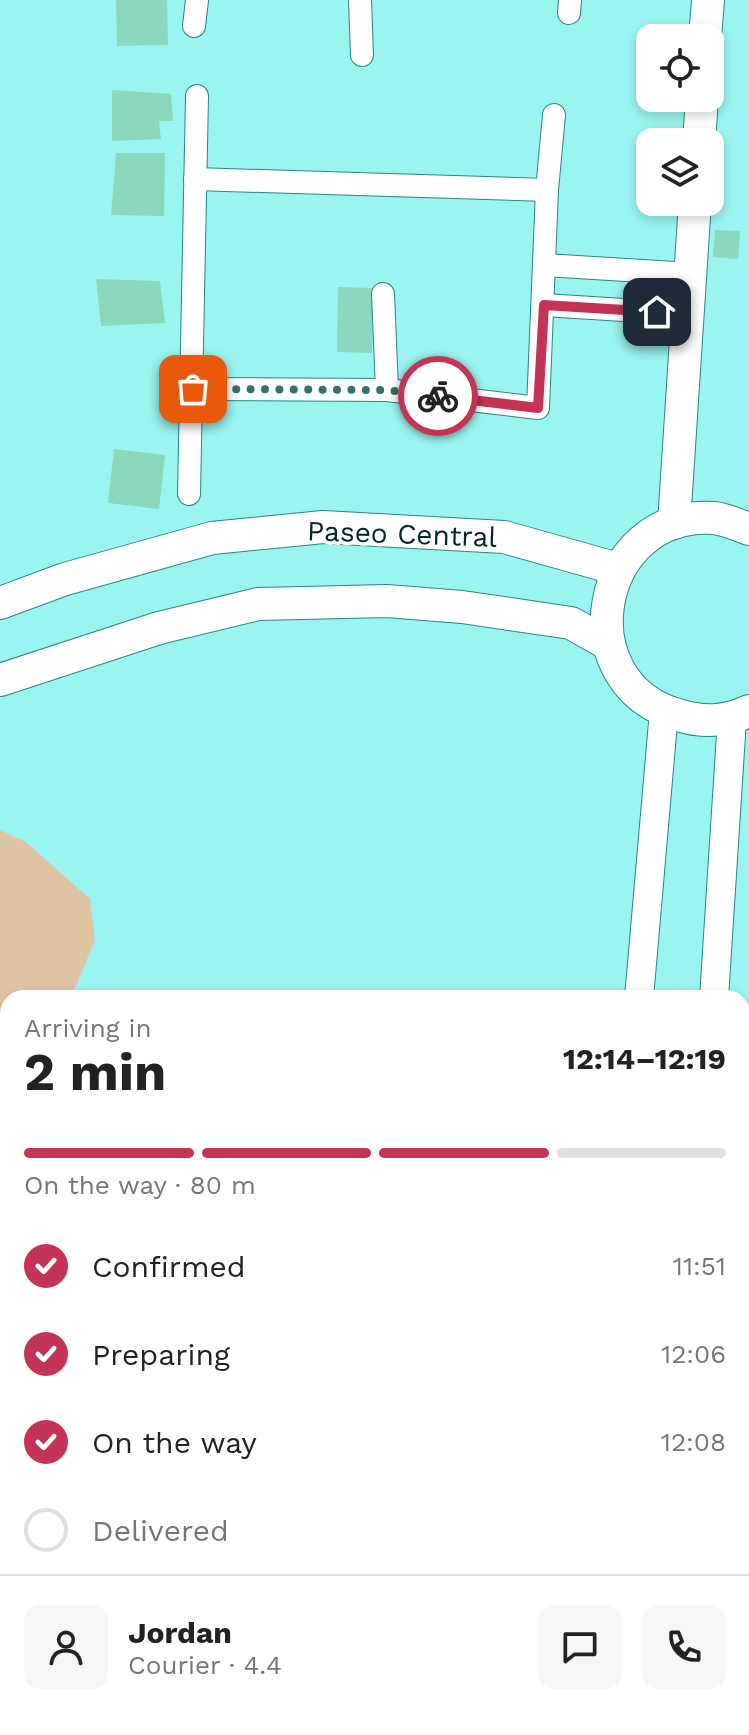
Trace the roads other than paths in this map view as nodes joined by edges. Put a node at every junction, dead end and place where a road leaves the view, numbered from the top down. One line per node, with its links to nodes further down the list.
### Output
1 (197, 0): 5 (street)
2 (360, 0): 6 (street)
3 (708, 0): 4 (main road)
4 (706, 24)
5 (194, 26)
6 (362, 55)
7 (197, 96): 9 (street)
8 (554, 115): 10 (street)
9 (195, 179): 10 (street); 17 (street)
10 (547, 190): 12 (street)
11 (694, 216): 13 (main road)
12 (545, 265): 13 (street); 15 (street)
13 (691, 274): 16 (main road)
14 (383, 294): 18 (street)
15 (544, 305): 16 (street); 18 (street)
16 (687, 314): 20 (main road)
17 (193, 389): 18 (street); 19 (street)
18 (387, 390)
19 (189, 494)
20 (674, 523): 21 (main road); 22 (main road)
21 (749, 529)
22 (618, 569): 23 (main road, Paseo Central); 24 (main road)
23 (0, 603)
24 (608, 644): 25 (main road); 26 (main road)
25 (0, 680)
26 (664, 711): 27 (main road); 28 (street)
27 (741, 715): 29 (street)
28 (640, 990)
29 (715, 990)

